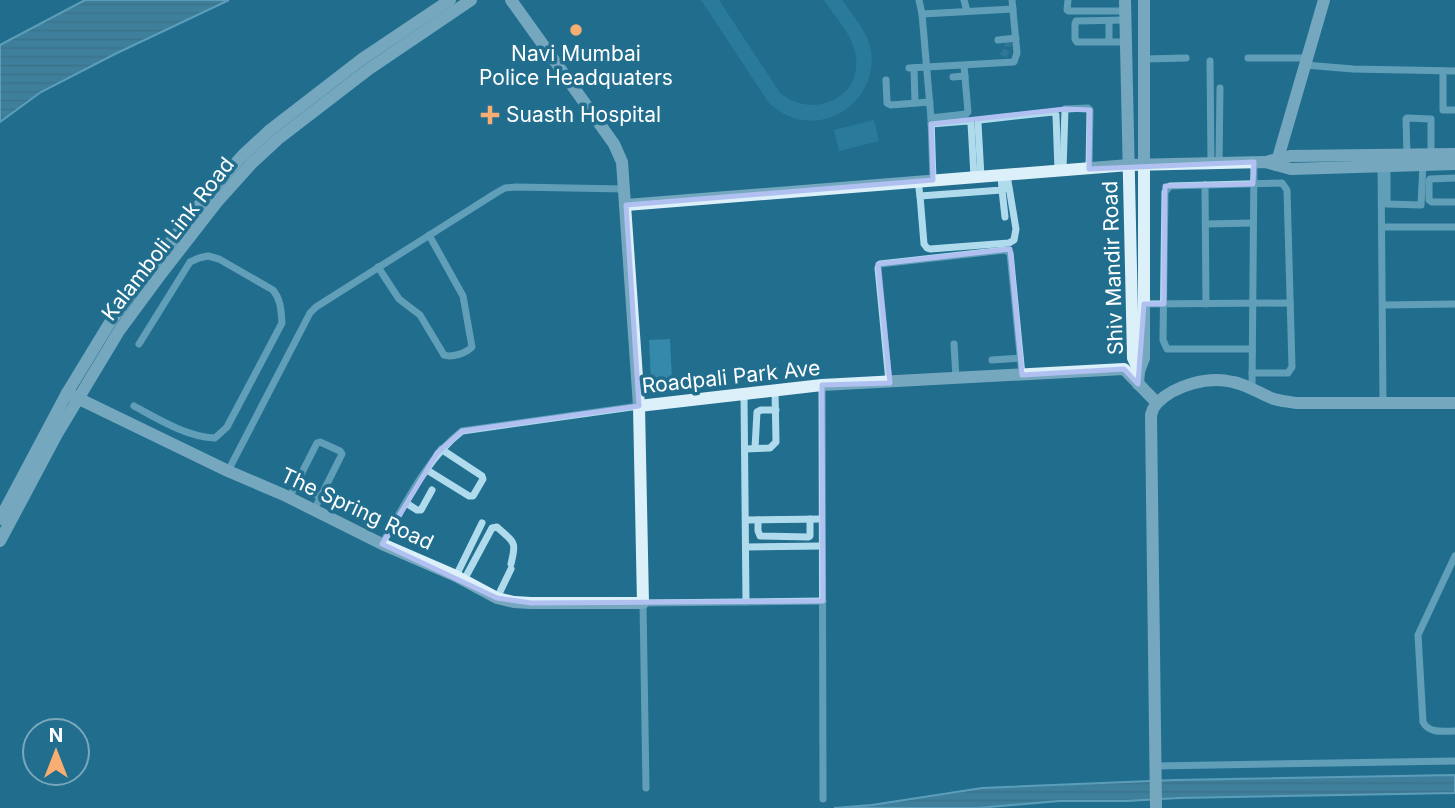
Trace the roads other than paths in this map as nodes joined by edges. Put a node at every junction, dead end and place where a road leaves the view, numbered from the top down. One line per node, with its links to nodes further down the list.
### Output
1 (450, 0): 86 (street, Kalamboli Link Road)
2 (471, 0): 86 (street, Kalamboli Link Road)
3 (511, 0): 54 (street)
4 (919, 0): 12 (street)
5 (1068, 0): 11 (street)
6 (1112, 0): 11 (street)
7 (1144, 0): 20 (street, Shiv Mandir Road)
8 (1324, 0): 22 (street)
9 (963, 4): 10 (street); 12 (street)
10 (1013, 4): 14 (street)
11 (1122, 11): 13 (street); 17 (street, Shiv Mandir Road)
12 (922, 14): 24 (street)
13 (1109, 21): 16 (street); 16 (street)
14 (1010, 39): 15 (street); 23 (street)
15 (998, 40)
16 (1109, 41): 17 (street)
17 (1127, 42): 42 (street, Shiv Mandir Road)
18 (1186, 58): 20 (street)
19 (1248, 58): 22 (street)
20 (1144, 59): 43 (street, Shiv Mandir Road)
21 (1210, 61): 40 (street)
22 (1306, 62): 25 (street); 38 (street)
23 (964, 66): 24 (street); 27 (street)
24 (927, 68): 31 (street); 32 (street)
25 (1443, 71): 26 (street); 33 (street)
26 (1455, 72)
27 (965, 76): 28 (street); 34 (street)
28 (953, 77)
29 (886, 80): 32 (street)
30 (1220, 88): 40 (street)
31 (930, 102): 32 (street); 34 (street)
32 (915, 103)
33 (1455, 110)
34 (931, 121): 47 (street); 49 (street)
35 (1455, 154): 37 (street)
36 (1407, 155): 37 (street); 37 (street); 39 (street)
37 (1427, 160): 39 (street); 39 (street); 41 (street)
38 (1268, 162): 39 (street); 40 (street); 51 (street)
39 (1383, 162): 61 (street)
40 (1215, 163): 43 (street)
41 (1455, 164)
42 (1129, 165): 43 (street); 44 (street); 80 (street, Shiv Mandir Road)
43 (1145, 165): 67 (street, Shiv Mandir Road)
44 (1089, 169): 45 (street); 45 (street)
45 (1061, 171): 46 (street); 47 (street)
46 (1004, 175): 47 (street); 53 (street)
47 (978, 177): 49 (street)
48 (1455, 178): 56 (street)
49 (933, 180): 50 (street)
50 (918, 181): 55 (street); 57 (street)
51 (1253, 184): 52 (street); 59 (street); 66 (street)
52 (1205, 185): 60 (street); 68 (street)
53 (1006, 189): 55 (street); 55 (street); 58 (street)
54 (624, 190): 57 (street); 63 (street)
55 (920, 196)
56 (1455, 202)
57 (626, 205): 91 (street)
58 (1004, 217)
59 (1253, 223): 60 (street); 65 (street)
60 (1206, 224): 69 (street)
61 (1382, 227): 62 (street); 71 (street)
62 (1455, 227)
63 (429, 235): 64 (street); 64 (street)
64 (378, 267): 101 (street)
65 (1252, 303): 66 (street); 69 (street); 74 (street)
66 (1290, 303): 77 (street)
67 (1144, 304): 68 (street); 80 (street, Shiv Mandir Road)
68 (1164, 304): 69 (street); 74 (street)
69 (1206, 304)
70 (1455, 304): 71 (street)
71 (1383, 305): 89 (street)
72 (139, 344): 95 (street)
73 (954, 345): 79 (street)
74 (1252, 349): 77 (street)
75 (1020, 358): 76 (street); 78 (street); 81 (street)
76 (992, 360)
77 (1252, 373): 83 (street)
78 (1022, 375): 79 (street, Roadpali Park Ave); 80 (street, Roadpali Park Ave)
79 (957, 378): 81 (street, Roadpali Park Ave)
80 (1138, 378): 88 (street)
81 (890, 383): 82 (street, Roadpali Park Ave)
82 (822, 385): 84 (street, Roadpali Park Ave); 110 (street)
83 (1252, 389): 88 (street); 89 (street)
84 (775, 390): 85 (street, Roadpali Park Ave); 92 (street)
85 (744, 394): 91 (street, Roadpali Park Ave); 97 (street)
86 (72, 396): 94 (street, The Spring Road); 108 (street, Kalamboli Link Road); 114 (street, Kalamboli Link Road)
87 (1455, 402): 89 (street)
88 (1157, 403): 126 (street)
89 (1382, 404)
90 (134, 406): 93 (street)
91 (639, 406): 96 (street, Roadpali Park Ave); 123 (street)
92 (776, 410): 98 (street); 98 (street)
93 (164, 422): 94 (street); 95 (street)
94 (157, 437): 99 (street, The Spring Road)
95 (203, 438): 99 (street)
96 (441, 449): 100 (street, Roadpali Park Ave); 100 (street)
97 (745, 449): 98 (street); 111 (street)
98 (755, 449)
99 (194, 454): 101 (street, The Spring Road)
100 (426, 470): 102 (street, Roadpali Park Ave)
101 (228, 471): 105 (street, The Spring Road)
102 (419, 482): 106 (street, Roadpali Park Ave); 106 (street)
103 (296, 485): 104 (street); 104 (street); 105 (street)
104 (321, 497): 107 (street)
105 (289, 498): 107 (street, The Spring Road)
106 (406, 503): 115 (street, Roadpali Park Ave)
107 (314, 510): 115 (street, The Spring Road)
108 (0, 519)
109 (810, 519): 110 (street); 112 (street); 112 (street)
110 (822, 519): 116 (street)
111 (746, 520): 112 (street); 117 (street)
112 (758, 520)
113 (482, 523): 119 (street)
114 (0, 541)
115 (382, 544): 119 (street, The Spring Road)
116 (822, 546): 117 (street); 121 (street)
117 (746, 547): 122 (street)
118 (1455, 556): 124 (street)
119 (460, 578): 120 (street, The Spring Road); 120 (street)
120 (497, 598): 123 (street, The Spring Road)
121 (823, 601): 122 (street); 128 (street)
122 (746, 602): 123 (street)
123 (643, 603): 127 (street)
124 (1455, 731)
125 (1455, 761): 126 (street)
126 (1155, 768): 129 (street)
127 (646, 788)
128 (823, 799)
129 (1156, 808)

